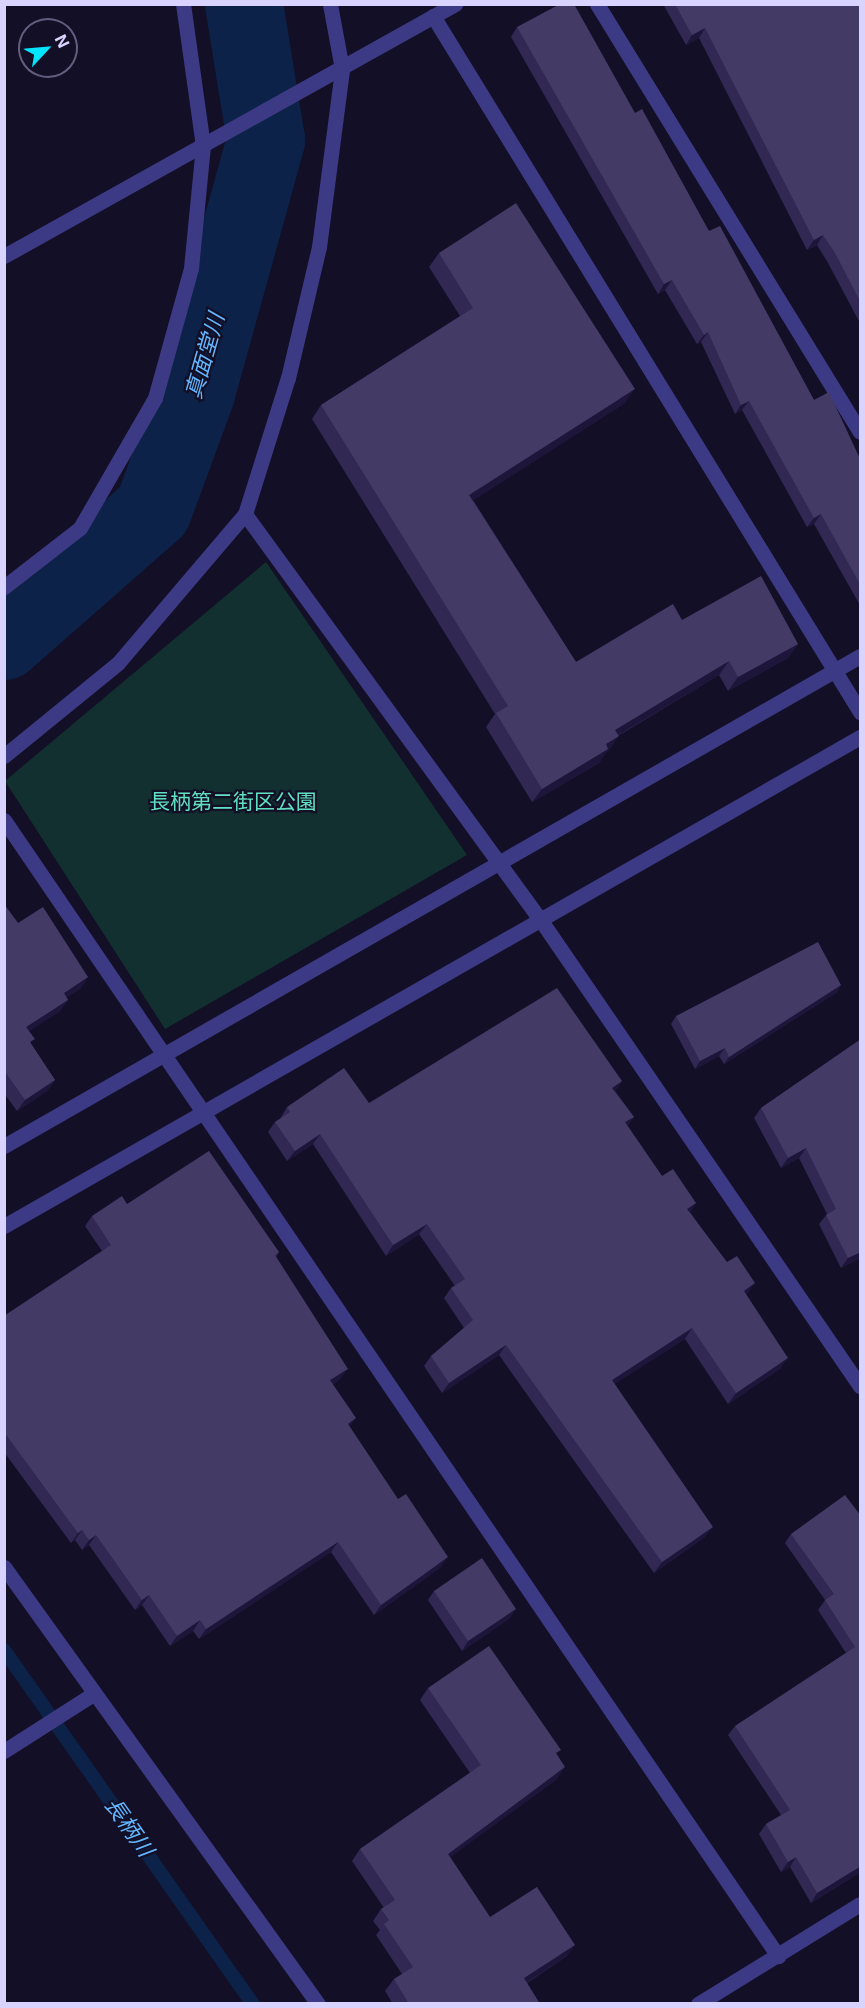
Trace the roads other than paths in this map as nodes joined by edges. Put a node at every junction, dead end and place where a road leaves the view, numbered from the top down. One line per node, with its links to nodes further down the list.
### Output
1 (183, 4): 7 (street)
2 (330, 4): 6 (street)
3 (455, 4): 5 (street)
4 (597, 4): 9 (street)
5 (433, 16): 6 (street); 13 (street)
6 (342, 69): 7 (street); 10 (street)
7 (203, 146): 8 (street); 11 (street)
8 (4, 256)
9 (861, 432)
10 (245, 514): 16 (street); 18 (street)
11 (4, 587)
12 (861, 656): 13 (street)
13 (835, 670): 14 (street); 18 (street)
14 (861, 712)
15 (861, 736): 19 (street)
16 (4, 756)
17 (4, 820): 20 (street)
18 (497, 860): 19 (street); 20 (street)
19 (542, 922): 21 (street); 24 (street)
20 (159, 1053): 21 (street); 22 (street)
21 (201, 1115): 23 (street); 29 (street)
22 (4, 1146)
23 (4, 1226)
24 (861, 1386)
25 (4, 1567): 26 (street)
26 (93, 1694): 27 (street); 30 (street)
27 (4, 1751)
28 (861, 1904): 29 (street)
29 (777, 1956): 31 (street)
30 (318, 2004)
31 (698, 2004)

